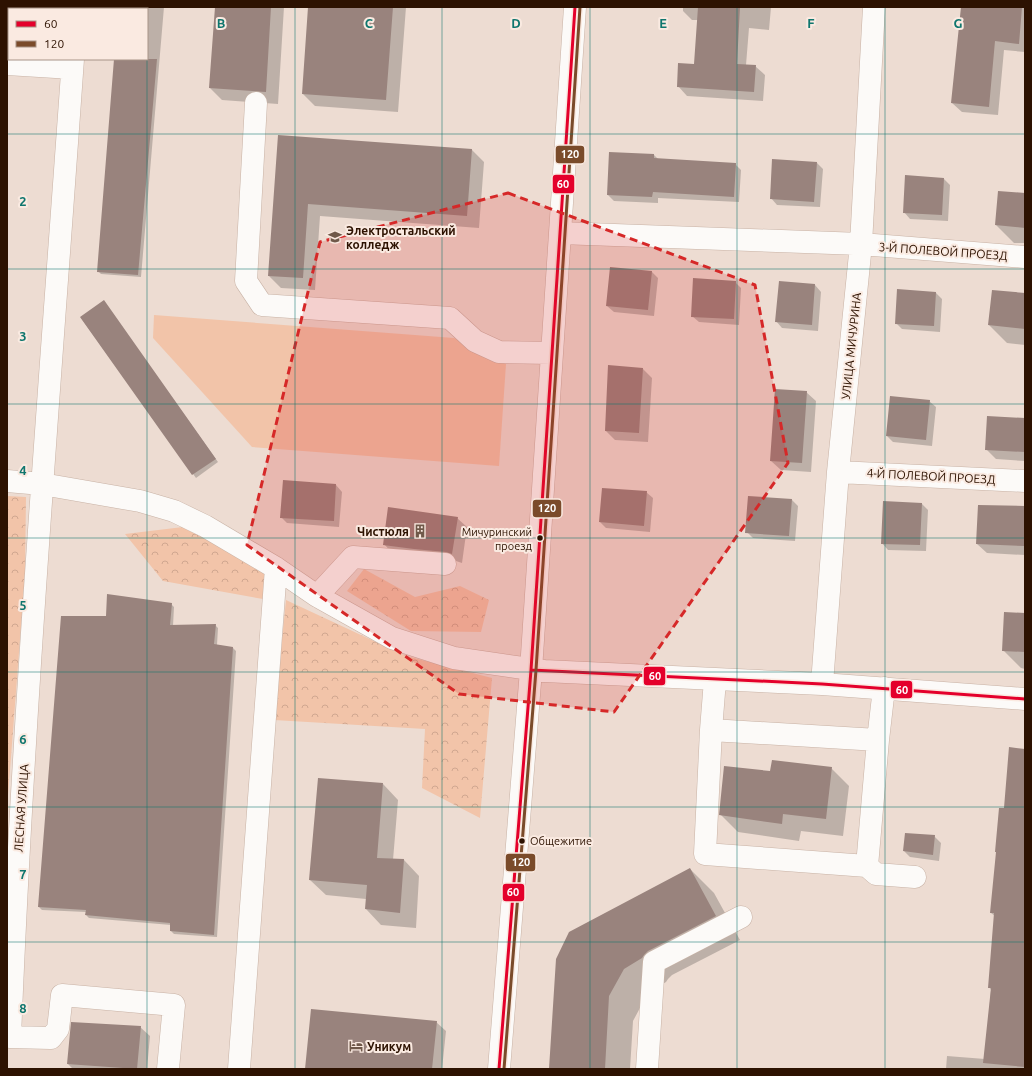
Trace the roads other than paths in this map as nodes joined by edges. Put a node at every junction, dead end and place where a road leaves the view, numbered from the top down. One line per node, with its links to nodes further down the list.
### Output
1 (576, 7): 6 (street)
2 (874, 7): 7 (street, УЛИЦА МИЧУРИНА)
3 (72, 63): 4 (street); 13 (street, ЛЕСНАЯ УЛИЦА)
4 (7, 64)
5 (256, 103): 9 (street)
6 (560, 233): 7 (street, 3-Й ПОЛЕВОЙ ПРОЕЗД); 9 (street)
7 (861, 244): 8 (street, 3-Й ПОЛЕВОЙ ПРОЕЗД); 10 (street, УЛИЦА МИЧУРИНА)
8 (1025, 257)
9 (552, 354): 17 (street)
10 (838, 472): 12 (street, 4-Й ПОЛЕВОЙ ПРОЕЗД); 19 (street, УЛИЦА МИЧУРИНА)
11 (7, 481): 13 (street)
12 (1025, 481)
13 (42, 484): 15 (street); 26 (street, ЛЕСНАЯ УЛИЦА)
14 (445, 564): 16 (street)
15 (276, 568): 16 (street); 29 (street)
16 (317, 596): 17 (street)
17 (531, 670): 18 (street); 30 (street)
18 (715, 680): 19 (street); 22 (street)
19 (822, 684): 20 (street)
20 (884, 688): 21 (street); 23 (street)
21 (1025, 699)
22 (711, 730): 23 (street); 24 (street)
23 (878, 740): 24 (street)
24 (867, 866): 25 (street)
25 (915, 877)
26 (11, 888): 28 (street, ЛЕСНАЯ УЛИЦА)
27 (741, 917): 31 (street)
28 (168, 1069)
29 (239, 1069)
30 (499, 1069)
31 (647, 1069)

